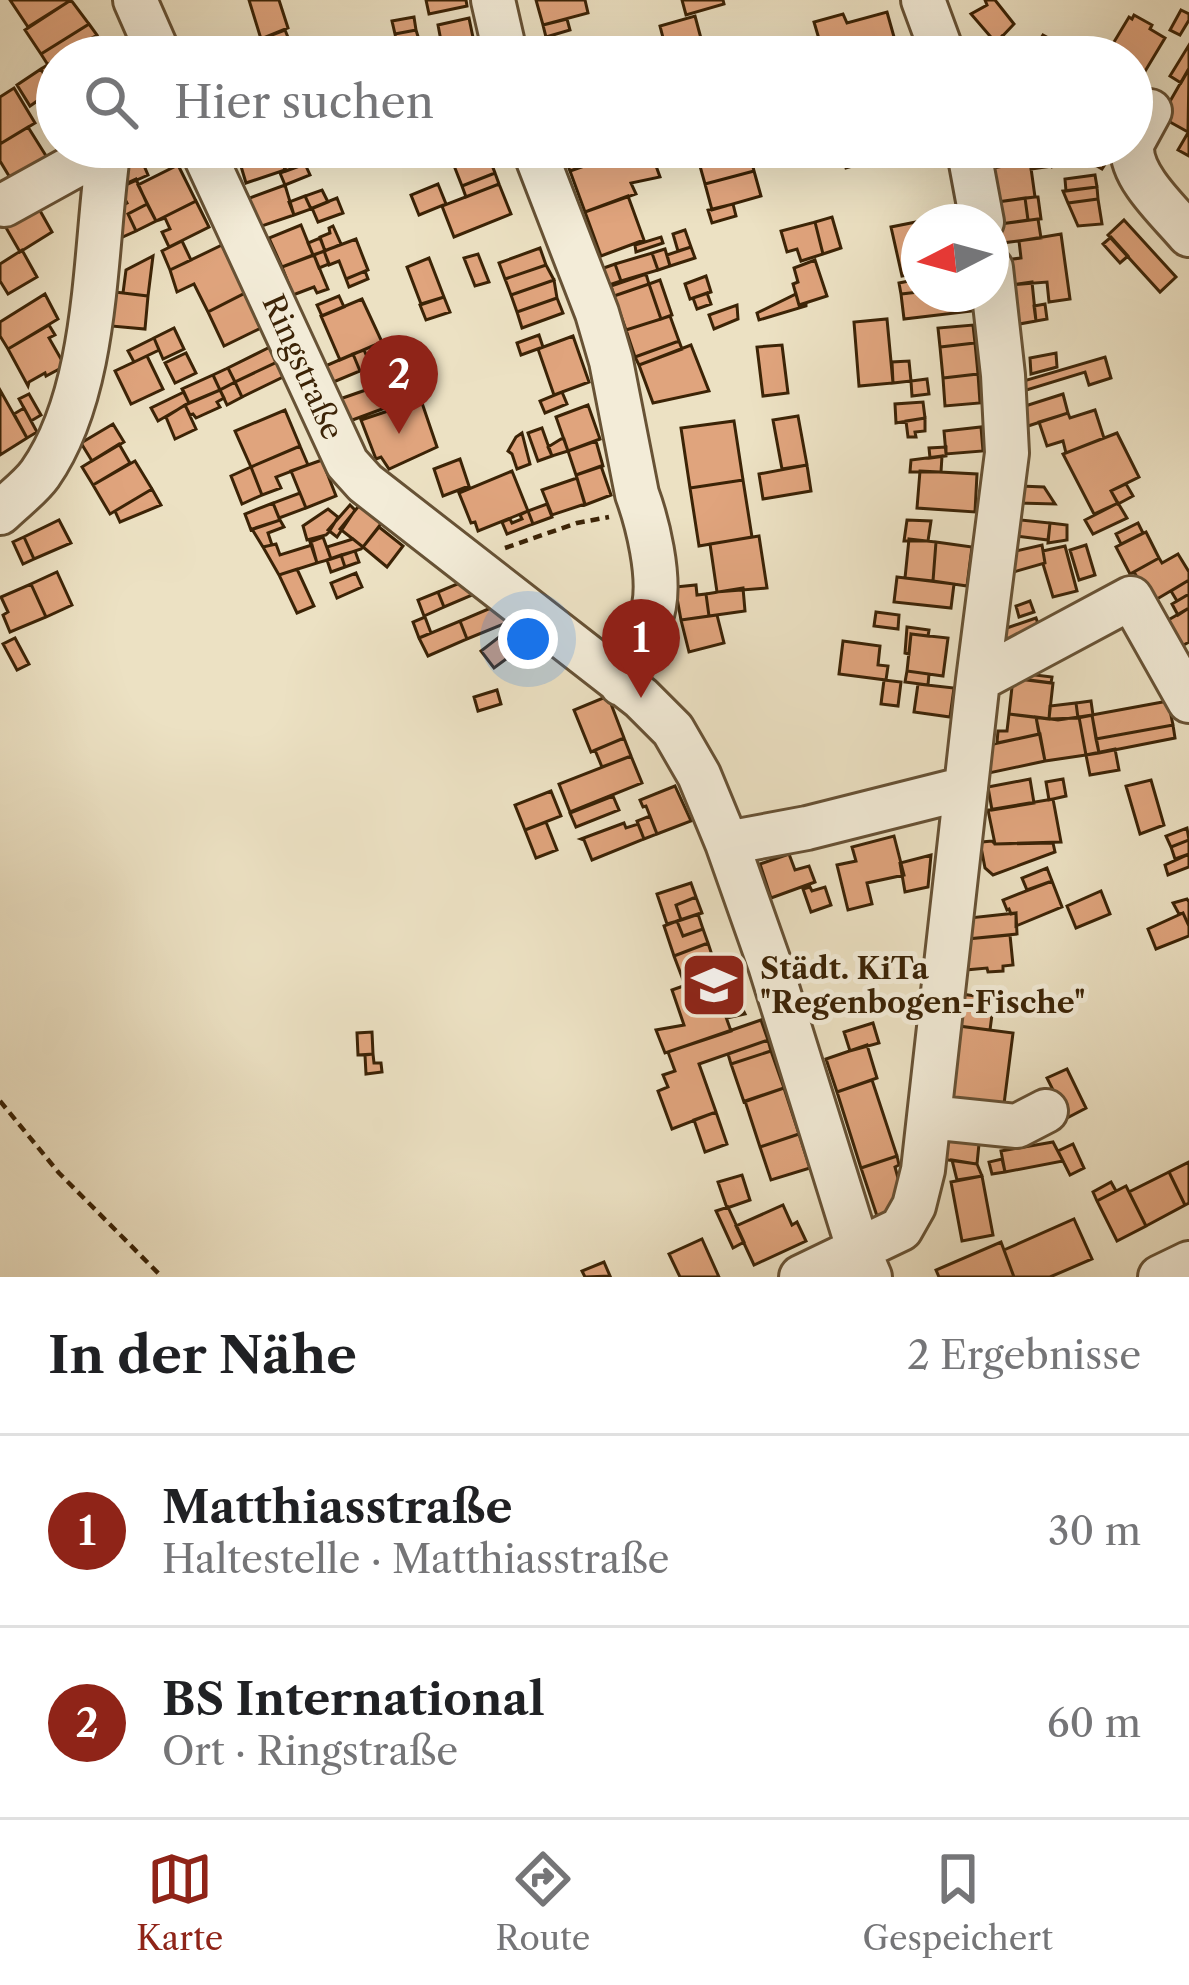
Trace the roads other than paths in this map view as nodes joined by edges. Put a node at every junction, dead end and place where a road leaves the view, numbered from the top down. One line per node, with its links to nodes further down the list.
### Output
1 (135, 0): 4 (street)
2 (493, 0): 5 (street)
3 (922, 0): 6 (street)
4 (151, 36)
5 (501, 36)
6 (936, 36)
7 (71, 168): 14 (street)
8 (107, 168): 17 (street)
9 (211, 168): 19 (street, Ringstraße)
10 (541, 168): 19 (street)
11 (972, 168): 13 (street)
12 (1136, 168): 15 (street)
13 (979, 204)
14 (4, 205)
15 (1189, 235)
16 (996, 312): 18 (street)
17 (0, 513)
18 (978, 680): 20 (street); 21 (street)
19 (622, 684): 22 (street, Ringstraße)
20 (1189, 701)
21 (966, 788): 22 (street); 24 (street)
22 (727, 843): 26 (street, Ringstraße)
23 (1046, 1111): 24 (street)
24 (929, 1118): 26 (street)
25 (1189, 1263): 28 (street)
26 (865, 1264): 27 (street)
27 (801, 1277)
28 (1160, 1277)

